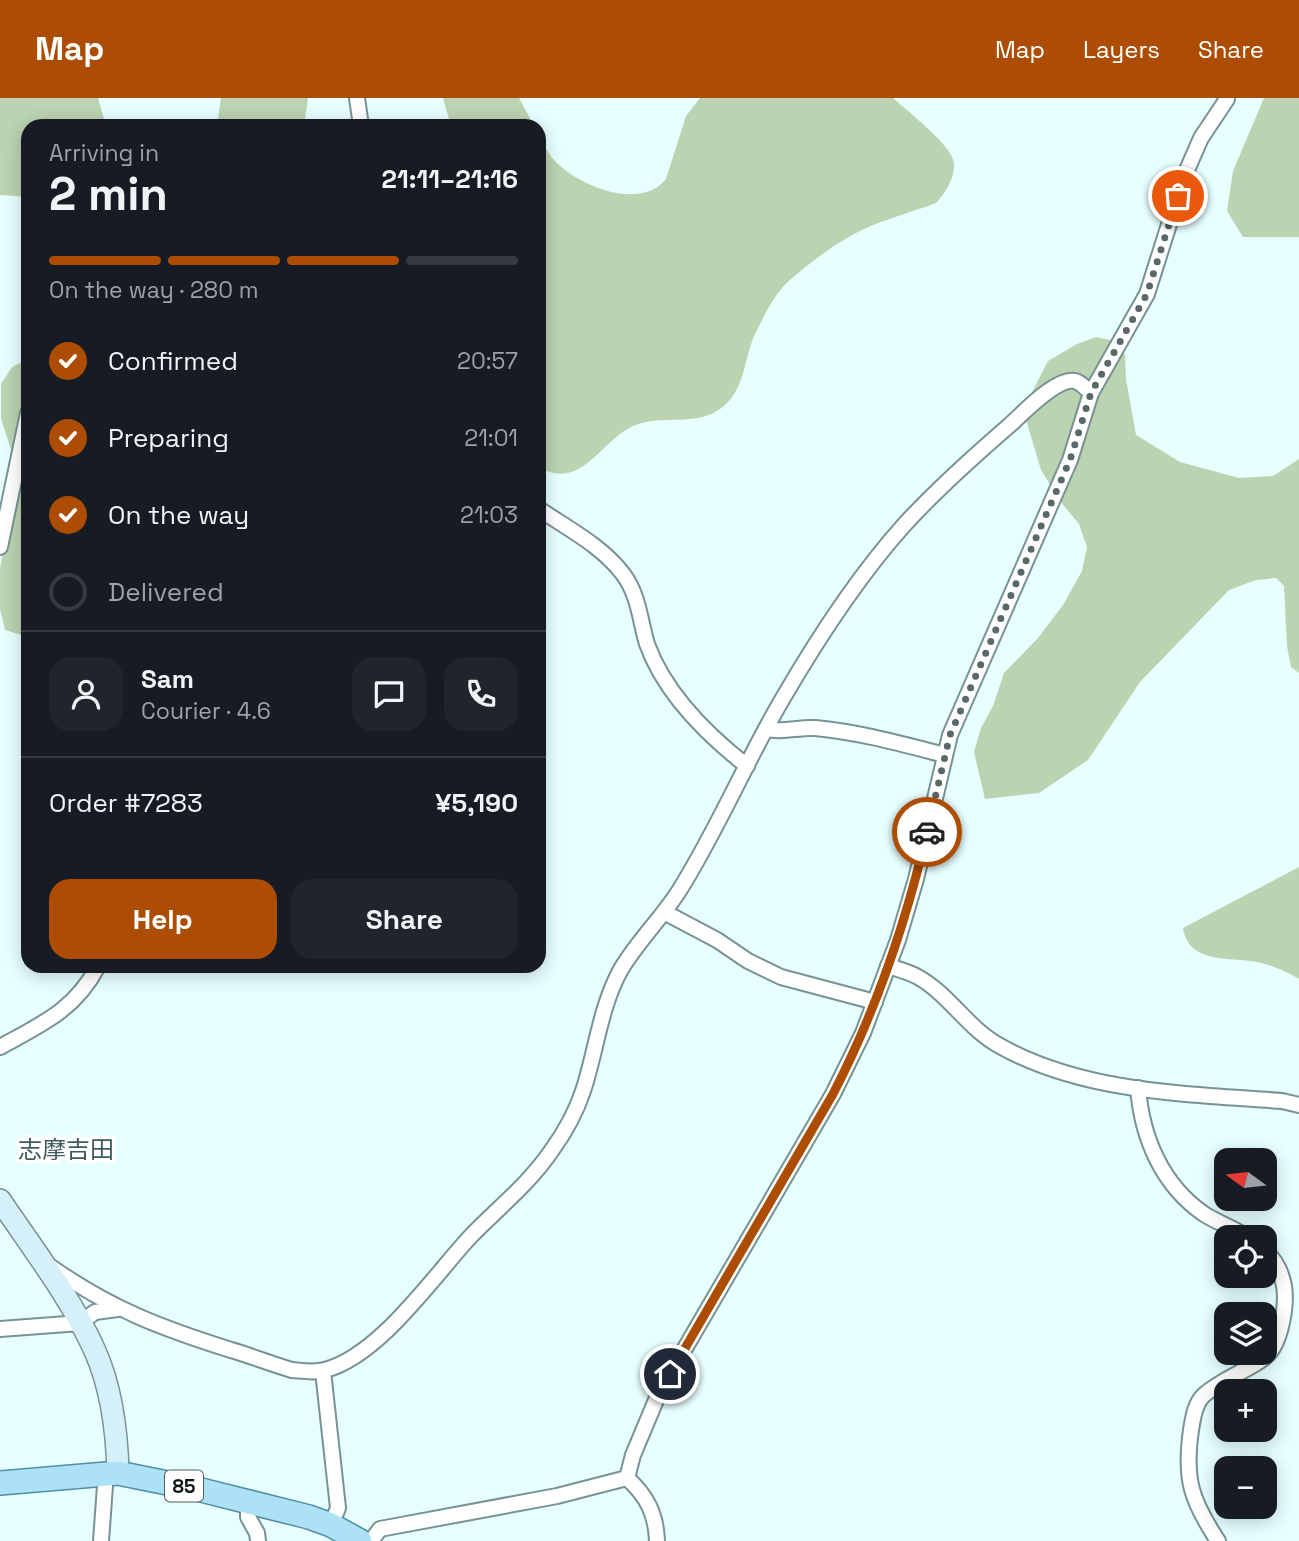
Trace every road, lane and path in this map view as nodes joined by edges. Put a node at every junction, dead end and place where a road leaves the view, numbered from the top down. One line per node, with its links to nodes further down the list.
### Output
1 (357, 98): 3 (street)
2 (1227, 99): 4 (street)
3 (360, 119)
4 (1091, 393): 8 (street); 9 (street)
5 (21, 446): 7 (street)
6 (546, 514): 10 (street)
7 (0, 547)
8 (766, 729): 9 (street); 10 (street)
9 (945, 755): 12 (street)
10 (747, 766): 11 (street)
11 (664, 912): 14 (street); 25 (street)
12 (888, 966): 14 (street); 16 (street)
13 (94, 973): 15 (street)
14 (875, 1002): 27 (street)
15 (0, 1046)
16 (1138, 1088): 17 (street); 19 (street)
17 (1299, 1105)
18 (0, 1200): 20 (main road)
19 (1226, 1225)
20 (41, 1260): 22 (street); 23 (main road)
21 (1277, 1267): 36 (street)
22 (118, 1309): 23 (street); 25 (street)
23 (80, 1323): 24 (street); 26 (main road)
24 (0, 1329)
25 (323, 1371): 30 (street)
26 (112, 1472): 28 (main road, 85); 29 (main road, 85); 31 (street)
27 (627, 1478): 34 (street); 35 (street)
28 (0, 1483)
29 (248, 1502): 30 (main road, 85); 32 (street)
30 (331, 1525): 33 (main road, 85)
31 (101, 1541)
32 (258, 1541)
33 (360, 1541)
34 (371, 1541)
35 (657, 1541)
36 (1218, 1541)

